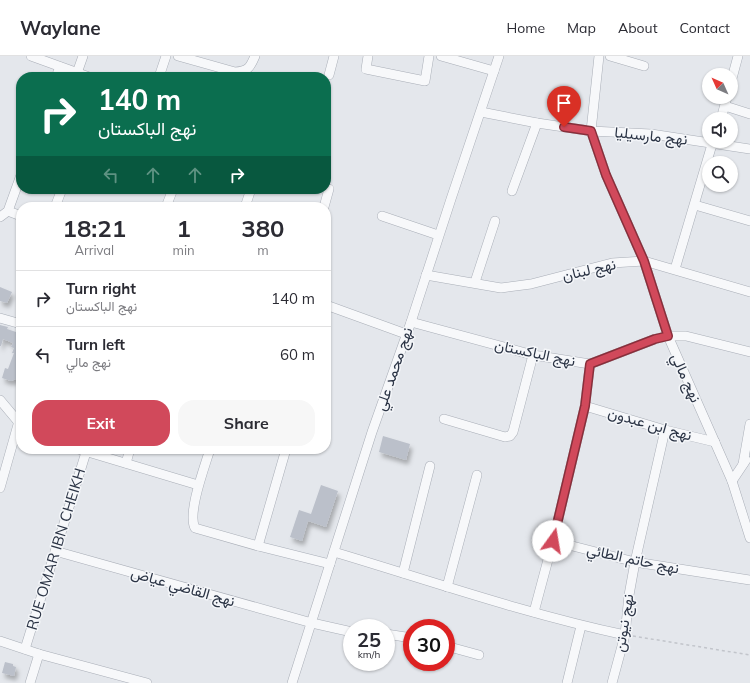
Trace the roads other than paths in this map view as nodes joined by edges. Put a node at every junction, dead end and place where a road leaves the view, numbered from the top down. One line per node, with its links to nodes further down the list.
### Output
1 (31, 56): 15 (street)
2 (83, 56): 20 (street)
3 (166, 56): 21 (street)
4 (178, 56): 5 (street)
5 (255, 56)
6 (334, 56): 22 (street)
7 (368, 56): 8 (street)
8 (429, 56)
9 (441, 56): 17 (street)
10 (499, 56): 17 (street, نهج محمد علي)
11 (599, 56): 27 (street, نهج مالي)
12 (610, 56): 14 (street)
13 (738, 56): 16 (street)
14 (644, 66)
15 (60, 67): 18 (street); 19 (street)
16 (735, 68)
17 (494, 71): 24 (street, نهج محمد علي)
18 (58, 72)
19 (74, 72)
20 (77, 72)
21 (161, 72)
22 (330, 72)
23 (730, 104): 25 (street)
24 (481, 112): 26 (street, نهج مارسيليا); 41 (street, نهج محمد علي)
25 (750, 114)
26 (537, 123): 27 (street, نهج مارسيليا); 33 (street)
27 (591, 131): 28 (street, نهج مارسيليا); 42 (street, نهج مالي)
28 (702, 141)
29 (738, 147): 31 (street, نهج مارسيليا)
30 (711, 148): 34 (street)
31 (750, 149)
32 (16, 189): 35 (street)
33 (512, 191)
34 (695, 205): 40 (street); 43 (street)
35 (8, 211): 36 (street); 38 (street)
36 (16, 214)
37 (382, 216): 41 (street)
38 (0, 217)
39 (495, 221): 45 (street)
40 (750, 221)
41 (438, 235): 44 (street, نهج محمد علي)
42 (644, 261): 43 (street, نهج لبنان); 45 (street, نهج لبنان); 52 (street, نهج مالي)
43 (675, 269): 46 (street, نهج لبنان)
44 (426, 274): 45 (street, نهج لبنان); 49 (street, نهج محمد علي)
45 (475, 282)
46 (750, 292)
47 (331, 307): 51 (street)
48 (0, 318): 50 (street)
49 (411, 322): 51 (street, نهج محمد علي); 54 (street, نهج الباكستان)
50 (16, 323)
51 (406, 334): 81 (street, نهج محمد علي)
52 (668, 336): 53 (street, نهج الباكستان); 55 (street, نهج الباكستان); 63 (street, نهج مالي)
53 (750, 352)
54 (533, 355): 55 (street, نهج الباكستان); 59 (street)
55 (590, 364): 57 (street)
56 (0, 400): 58 (street)
57 (585, 406): 61 (street, نهج ابن عبدون); 78 (street)
58 (16, 416)
59 (444, 419)
60 (750, 424): 71 (street)
61 (665, 430): 63 (street, نهج ابن عبدون); 82 (street, نهج نيوتن)
62 (16, 434): 76 (street)
63 (715, 442): 74 (street, نهج مالي)
64 (83, 454): 80 (street, RUE OMAR IBN CHEIKH)
65 (97, 454): 70 (street)
66 (129, 454): 70 (street)
67 (208, 454): 75 (street)
68 (285, 454): 79 (street)
69 (750, 457): 71 (street)
70 (126, 463): 75 (street)
71 (743, 464): 74 (street)
72 (430, 466): 84 (street)
73 (477, 475): 86 (street)
74 (732, 481): 77 (street, نهج مالي)
75 (198, 486): 79 (street)
76 (0, 488)
77 (750, 538)
78 (553, 541): 82 (street, نهج حاتم الطائي); 87 (street)
79 (258, 546): 83 (street)
80 (55, 551): 88 (street, نهج القاضي عياض); 94 (street, RUE OMAR IBN CHEIKH)
81 (334, 552): 83 (street, نهج محمد علي); 84 (street)
82 (635, 562): 85 (street, نهج حاتم الطائي); 91 (street, نهج نيوتن)
83 (330, 564): 88 (street, نهج محمد علي)
84 (403, 573): 86 (street)
85 (750, 580)
86 (447, 587): 87 (street)
87 (534, 612): 89 (street)
88 (312, 622): 90 (street, نهج القاضي عياض); 99 (street, نهج محمد علي)
89 (581, 626): 91 (street); 100 (street)
90 (343, 630)
91 (625, 635): 101 (street, نهج نيوتن)
92 (0, 641): 94 (street)
93 (455, 648): 96 (street)
94 (25, 649): 95 (street)
95 (39, 654): 97 (street); 98 (street)
96 (479, 655)
97 (30, 683)
98 (147, 683)
99 (292, 683)
100 (567, 683)
101 (612, 683)

